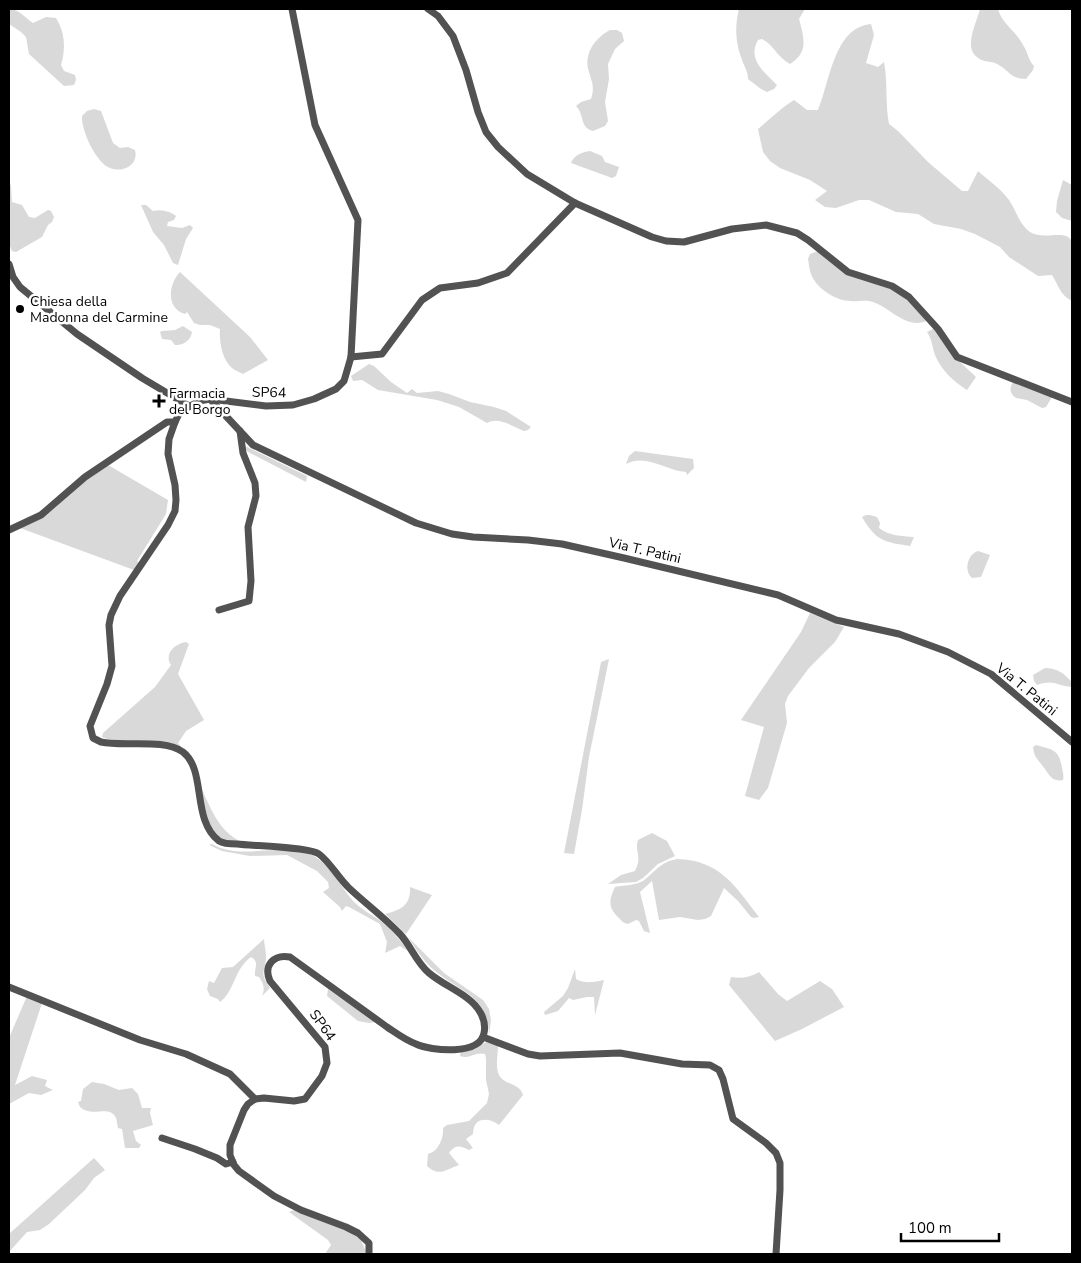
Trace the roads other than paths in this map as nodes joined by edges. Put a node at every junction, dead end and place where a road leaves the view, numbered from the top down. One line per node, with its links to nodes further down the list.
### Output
1 (292, 9): 5 (street, SP64)
2 (428, 9): 3 (street)
3 (575, 203): 5 (street); 7 (street)
4 (9, 264): 8 (street)
5 (351, 357): 6 (street, SP64 / SP64)
6 (210, 399): 8 (street, SP64 / SP64); 10 (street, Via T. Patini)
7 (1072, 402)
8 (189, 406): 9 (street)
9 (175, 422): 11 (street); 15 (street)
10 (240, 431): 12 (street); 13 (street, Via T. Patini)
11 (9, 530)
12 (219, 610)
13 (1072, 742)
14 (9, 987): 16 (street)
15 (483, 1037): 16 (street, SP64 / SP64); 20 (street)
16 (255, 1099): 18 (street)
17 (162, 1138): 18 (street)
18 (233, 1162): 19 (street)
19 (369, 1254)
20 (776, 1254)

